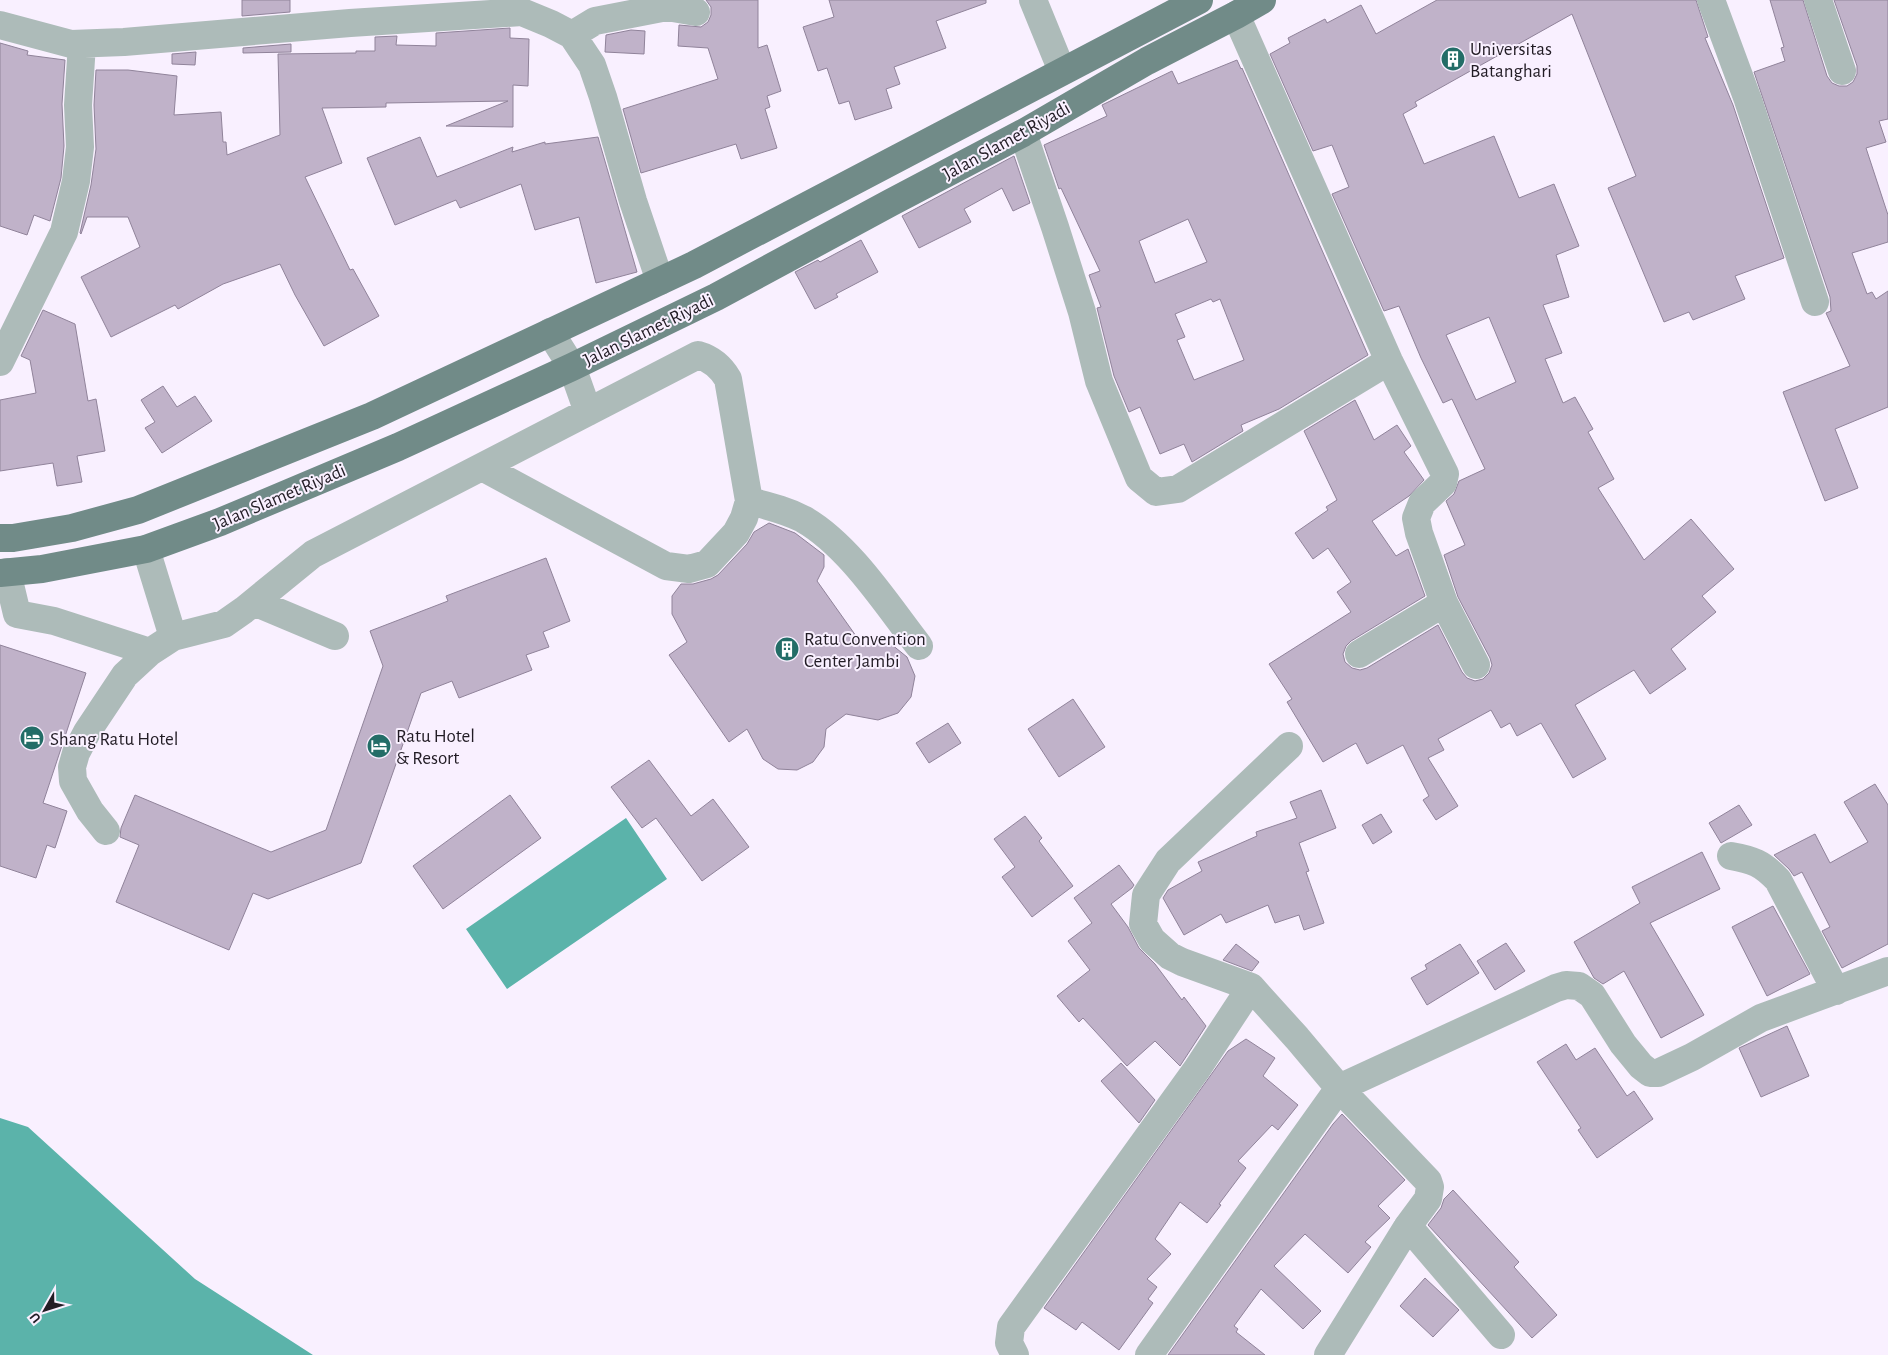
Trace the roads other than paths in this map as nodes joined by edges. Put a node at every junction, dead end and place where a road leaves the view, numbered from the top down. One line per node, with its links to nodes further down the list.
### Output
1 (1033, 0): 13 (street)
2 (1199, 0): 13 (main road, Jalan Slamet Riyadi)
3 (1262, 0): 9 (main road, Jalan Slamet Riyadi)
4 (1711, 0): 19 (street)
5 (1818, 0): 14 (street)
6 (612, 8): 8 (street); 11 (street)
7 (345, 12): 11 (street); 12 (street)
8 (696, 12)
9 (1236, 15): 15 (main road, Jalan Slamet Riyadi); 21 (street)
10 (0, 25): 12 (street)
11 (572, 35): 17 (street)
12 (82, 44): 22 (street)
13 (1062, 71): 16 (main road, Jalan Slamet Riyadi)
14 (1842, 71)
15 (1023, 133): 18 (main road, Jalan Slamet Riyadi); 21 (street)
16 (694, 265): 17 (main road, Jalan Slamet Riyadi); 18 (main road)
17 (660, 281): 20 (main road, Jalan Slamet Riyadi)
18 (716, 297): 23 (main road, Jalan Slamet Riyadi)
19 (1815, 302)
20 (550, 332): 23 (street); 27 (main road, Jalan Slamet Riyadi)
21 (1389, 361): 31 (street)
22 (0, 362)
23 (572, 366): 24 (street); 28 (main road, Jalan Slamet Riyadi)
24 (588, 412): 25 (street); 26 (street)
25 (482, 467): 26 (street); 30 (street)
26 (749, 501): 34 (street)
27 (0, 538)
28 (146, 549): 29 (main road, Jalan Slamet Riyadi); 33 (street)
29 (4, 573): 35 (street)
30 (254, 602): 32 (street); 33 (street)
31 (1444, 603): 36 (street); 37 (street)
32 (335, 636)
33 (173, 638): 35 (street)
34 (919, 646)
35 (150, 652): 39 (street)
36 (1359, 654)
37 (1476, 665)
38 (1289, 746): 42 (street)
39 (106, 831)
40 (1731, 856): 43 (street)
41 (1888, 971): 43 (street)
42 (1251, 987): 44 (street); 47 (street)
43 (1836, 991): 44 (street)
44 (1339, 1088): 45 (street); 48 (street)
45 (1408, 1226): 46 (street); 49 (street)
46 (1501, 1336)
47 (1015, 1355)
48 (1148, 1355)
49 (1328, 1355)

